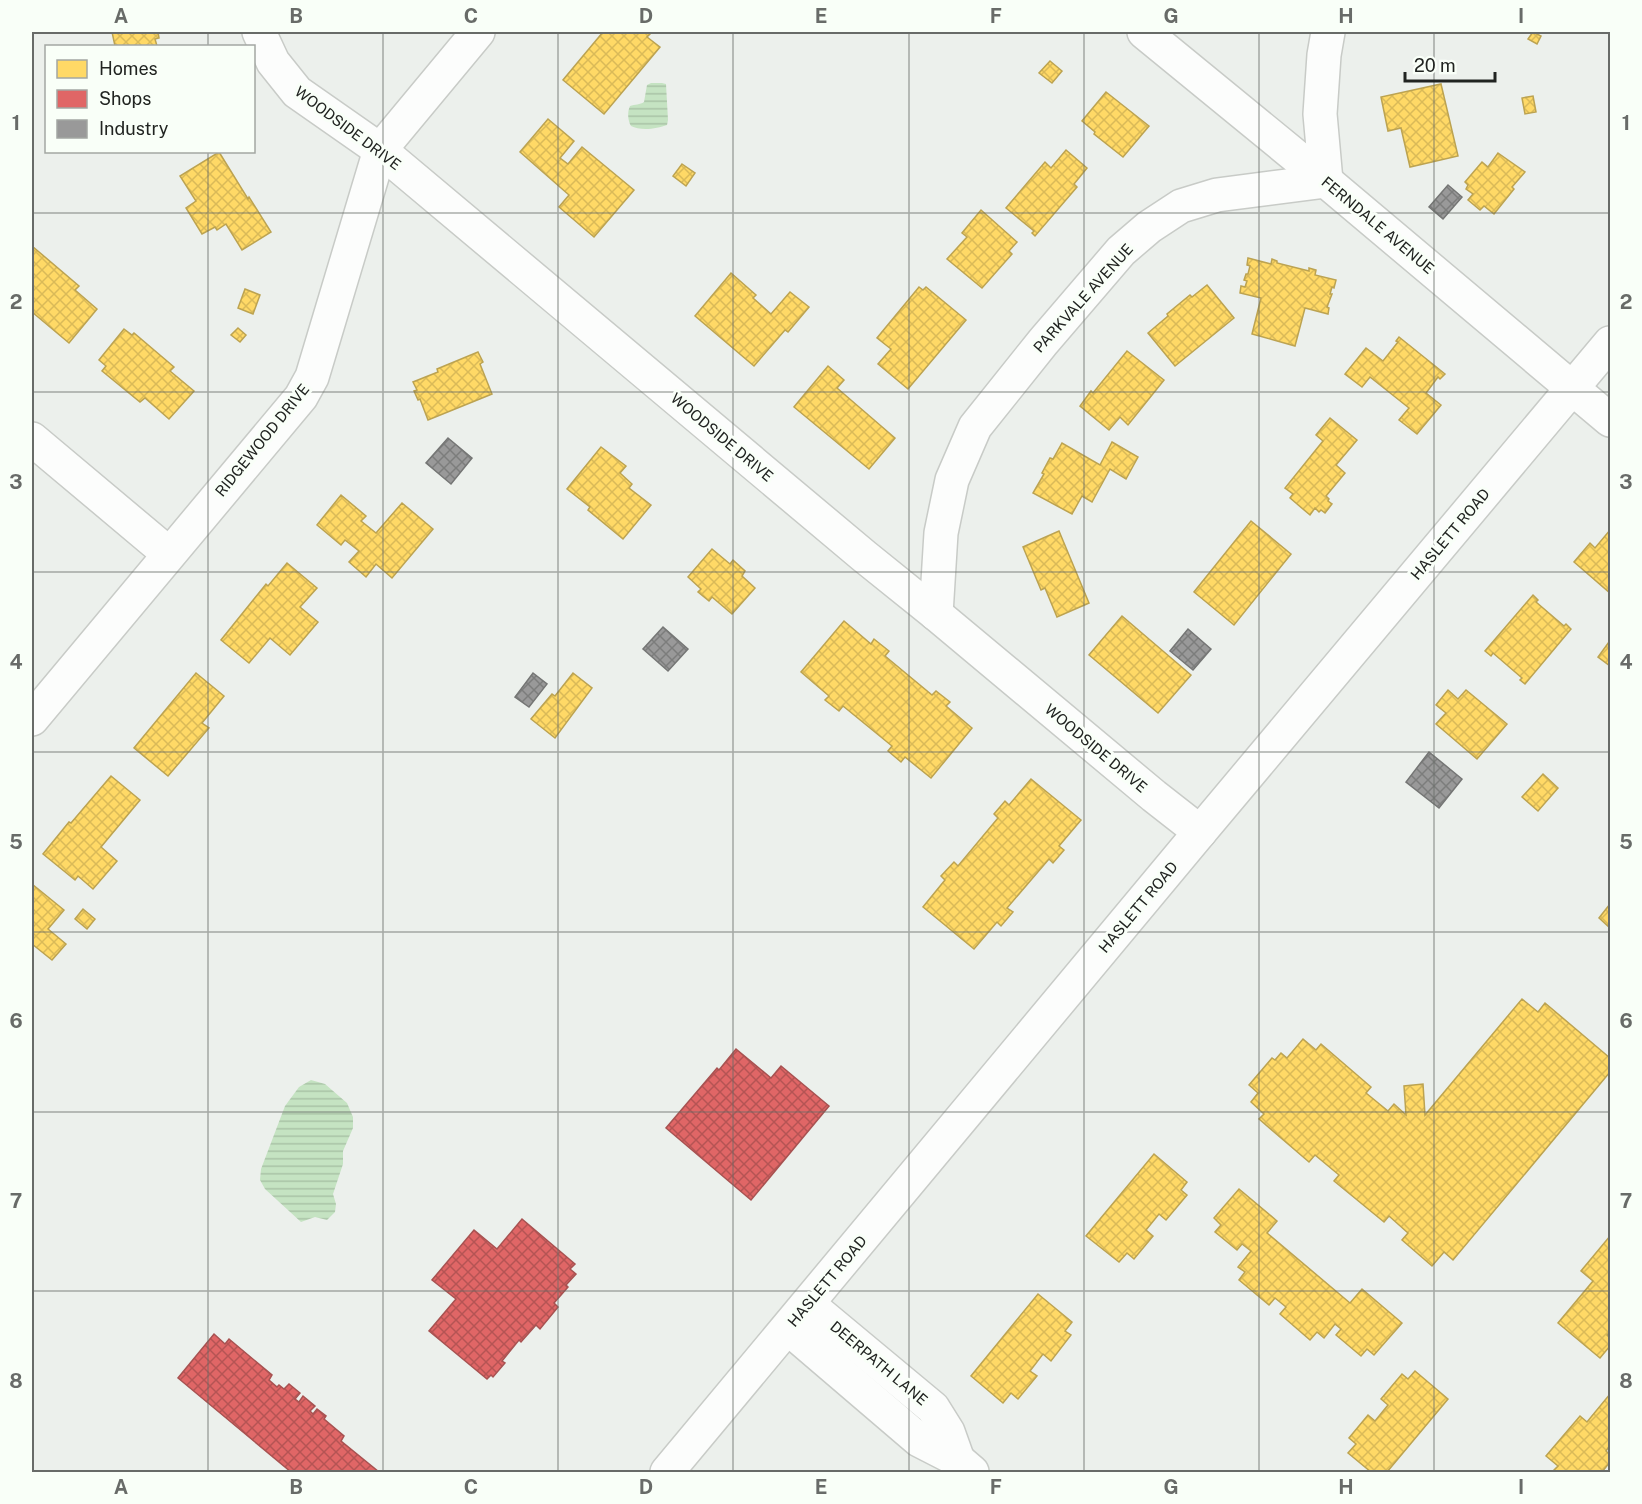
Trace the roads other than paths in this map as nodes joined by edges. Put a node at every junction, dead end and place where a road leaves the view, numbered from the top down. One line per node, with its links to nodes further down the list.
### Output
1 (260, 32): 5 (street, WOODSIDE DRIVE)
2 (478, 32): 5 (street, RIDGEWOOD DRIVE)
3 (1144, 32): 6 (street, FERNDALE AVENUE)
4 (1329, 32): 6 (street)
5 (380, 150): 11 (street, RIDGEWOOD DRIVE); 12 (street, WOODSIDE DRIVE)
6 (1326, 181): 8 (street, FERNDALE AVENUE); 12 (street, PARKVALE AVENUE)
7 (1611, 343): 8 (street, HASLETT ROAD)
8 (1572, 389): 9 (street, FERNDALE AVENUE); 14 (street, HASLETT ROAD)
9 (1611, 420)
10 (32, 439): 11 (street)
11 (169, 554): 13 (street, RIDGEWOOD DRIVE)
12 (936, 614): 14 (street, WOODSIDE DRIVE)
13 (32, 719)
14 (1200, 832): 15 (street, HASLETT ROAD)
15 (798, 1316): 16 (street, DEERPATH LANE); 17 (street, HASLETT ROAD)
16 (965, 1466)
17 (667, 1473)

